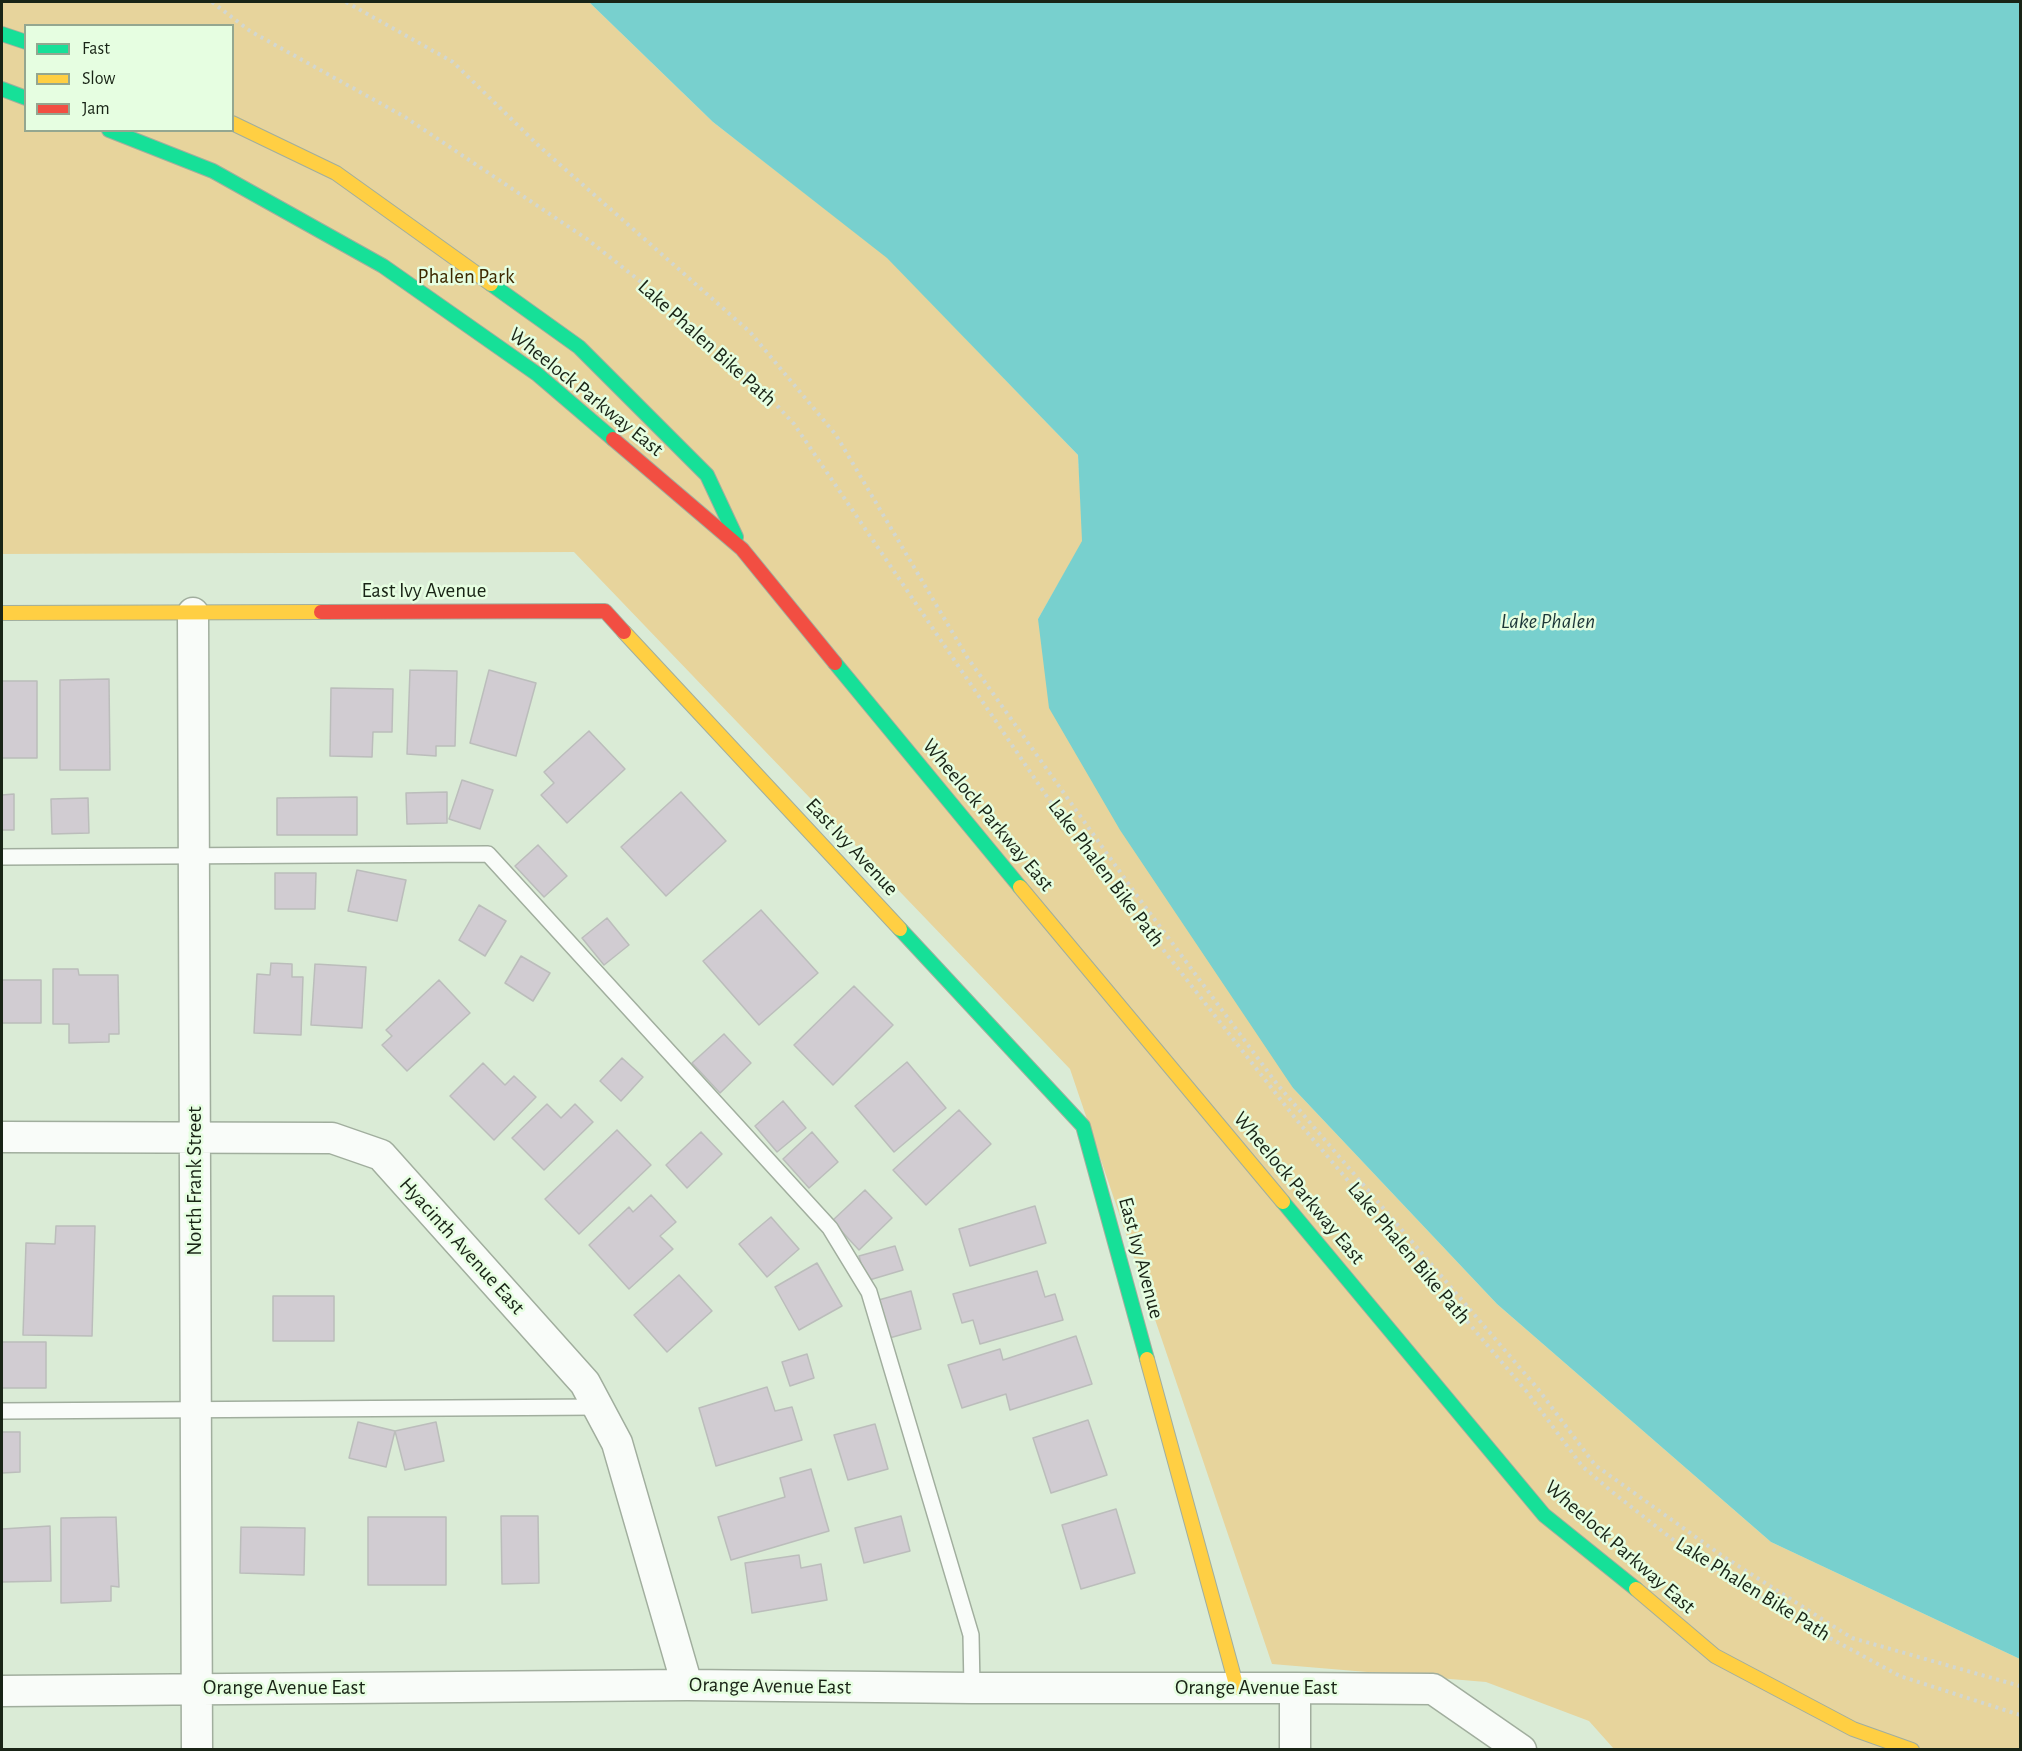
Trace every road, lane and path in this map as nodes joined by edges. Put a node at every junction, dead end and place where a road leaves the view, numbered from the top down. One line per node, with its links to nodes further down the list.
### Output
1 (212, 2): 26 (path, Lake Phalen Bike Path)
2 (346, 2): 20 (path)
3 (2, 34): 4 (street)
4 (24, 41)
5 (2, 89): 6 (street)
6 (24, 97)
7 (234, 124): 9 (street, Wheelock Parkway East)
8 (114, 132): 9 (street, Wheelock Parkway East)
9 (742, 549): 30 (street, Wheelock Parkway East)
10 (2, 613): 11 (street, East Ivy Avenue)
11 (193, 613): 12 (street, North Frank Street); 23 (street, East Ivy Avenue)
12 (194, 855): 13 (lane); 15 (street, North Frank Street); 22 (lane)
13 (2, 857)
14 (2, 1137): 15 (street, Hyacinth Avenue East)
15 (195, 1137): 16 (street, Hyacinth Avenue East); 17 (street, North Frank Street)
16 (598, 1407): 17 (lane); 19 (street, Hyacinth Avenue East)
17 (196, 1410): 18 (lane); 21 (street, North Frank Street)
18 (2, 1411)
19 (687, 1685): 21 (street, Orange Avenue East); 22 (street, Orange Avenue East)
20 (2020, 1686)
21 (197, 1688): 25 (street, Orange Avenue East); 27 (street, North Frank Street)
22 (972, 1688): 23 (street, Orange Avenue East)
23 (1238, 1688): 24 (street, Orange Avenue East)
24 (1295, 1688): 28 (street); 29 (street, Orange Avenue East)
25 (2, 1691)
26 (2020, 1716)
27 (197, 1749)
28 (1295, 1749)
29 (1521, 1749)
30 (1912, 1749)

